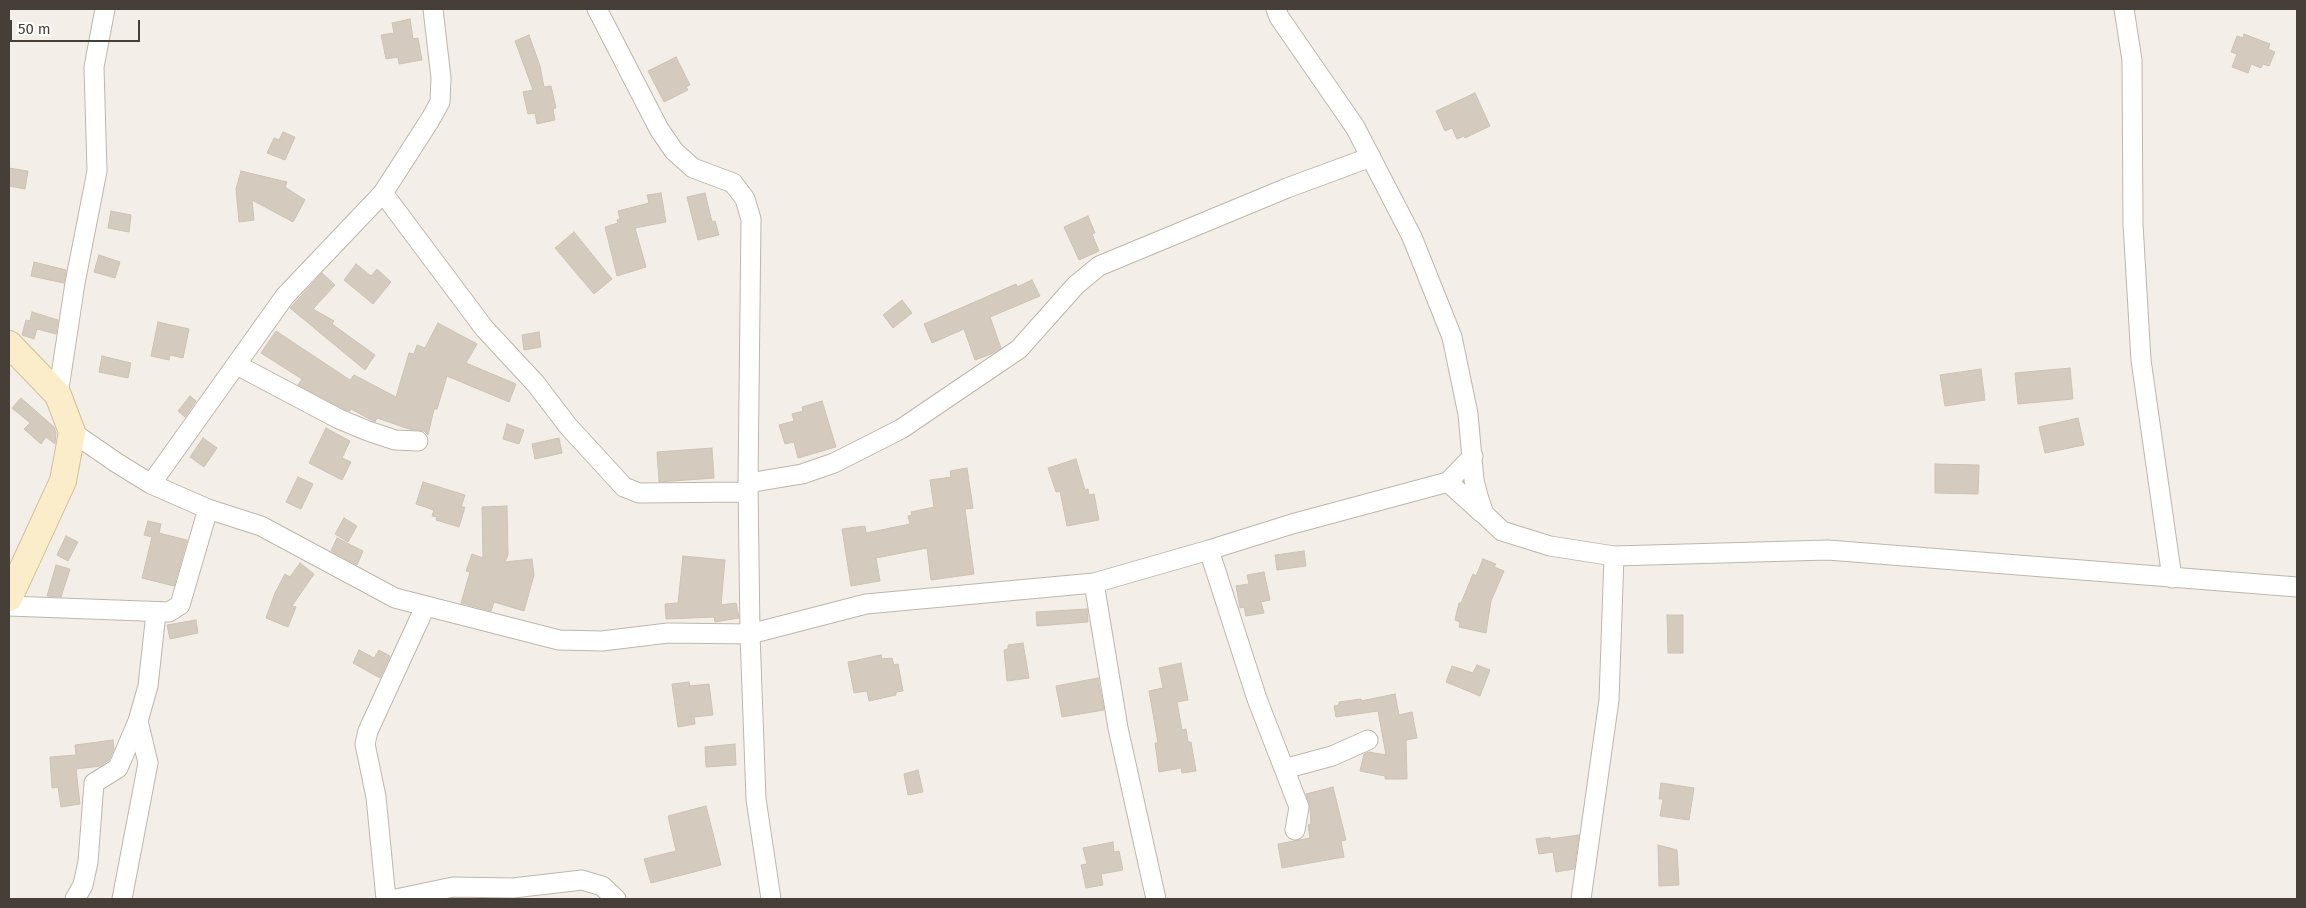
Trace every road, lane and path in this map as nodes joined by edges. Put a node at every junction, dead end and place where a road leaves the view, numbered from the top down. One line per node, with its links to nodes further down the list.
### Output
1 (105, 9): 10 (street)
2 (433, 9): 7 (street)
3 (597, 9): 16 (street)
4 (1276, 9): 6 (street)
5 (2124, 9): 21 (street)
6 (1371, 157): 13 (street); 16 (street)
7 (383, 193): 9 (street); 16 (street)
8 (9, 344): 10 (street)
9 (237, 365): 12 (street); 15 (street)
10 (58, 395): 11 (street)
11 (72, 432): 15 (street); 24 (street)
12 (418, 441)
13 (1473, 456): 14 (street); 18 (street)
14 (1448, 482): 18 (street); 19 (street)
15 (152, 484): 17 (street)
16 (748, 488): 28 (street)
17 (208, 509): 26 (street); 27 (street)
18 (1484, 514): 20 (street)
19 (1209, 550): 22 (street); 31 (street)
20 (1614, 556): 21 (street); 41 (street)
21 (2172, 578): 23 (street)
22 (1094, 583): 28 (street); 40 (street)
23 (2297, 587)
24 (9, 598)
25 (9, 606): 27 (street)
26 (425, 607): 28 (street); 36 (street)
27 (156, 613): 29 (street)
28 (750, 634): 39 (street)
29 (138, 721): 34 (street); 35 (street)
30 (1368, 740): 31 (street)
31 (1284, 768): 32 (street)
32 (1295, 830)
33 (450, 893): 37 (street); 38 (street)
34 (75, 899)
35 (122, 899)
36 (386, 899)
37 (396, 899)
38 (616, 899)
39 (771, 899)
40 (1156, 899)
41 (1581, 899)

